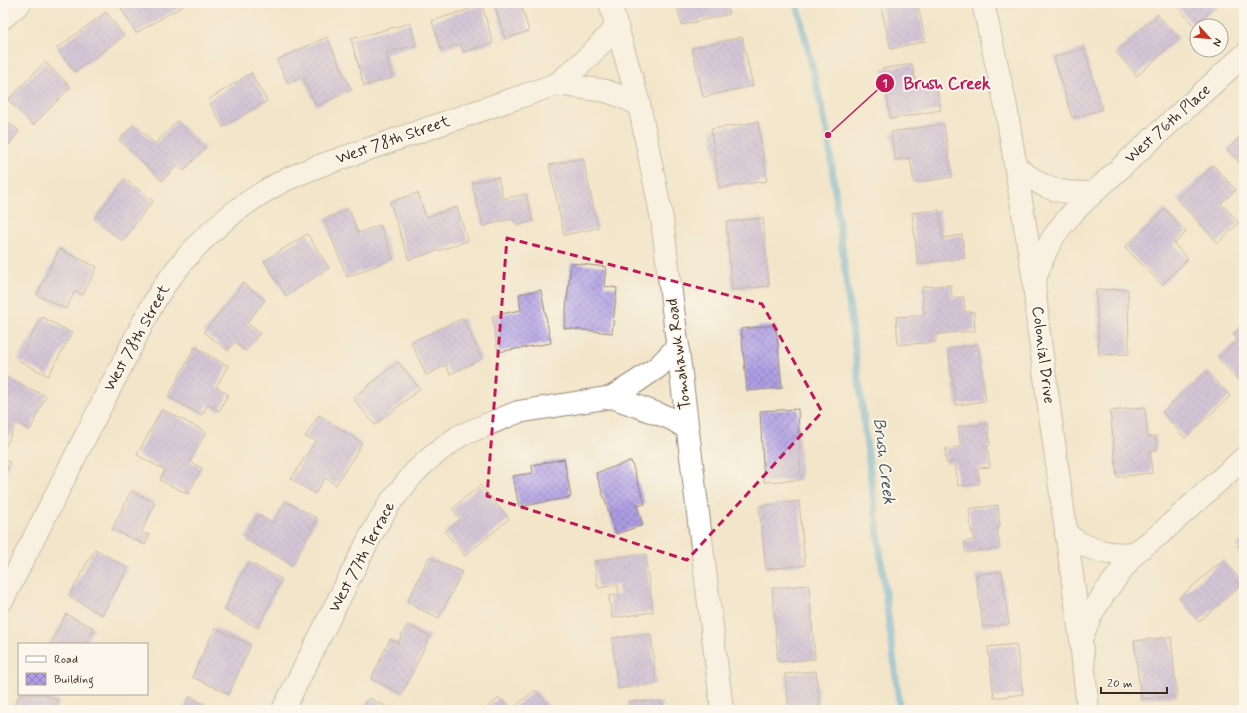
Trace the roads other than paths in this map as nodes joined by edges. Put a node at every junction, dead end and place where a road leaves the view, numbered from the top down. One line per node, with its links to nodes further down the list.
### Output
1 (20, 3): 4 (street)
2 (610, 3): 5 (street, Tomahawk Road)
3 (983, 3): 9 (street, Colonial Drive)
4 (3, 18)
5 (617, 27): 7 (street, West 78th Street); 8 (street, Tomahawk Road)
6 (1244, 55): 10 (street, West 76th Place)
7 (557, 84): 8 (street, West 78th Street); 18 (street, West 78th Street)
8 (639, 104): 12 (street, Tomahawk Road)
9 (1016, 168): 10 (street); 11 (street, Colonial Drive)
10 (1093, 193): 11 (street, West 76th Place)
11 (1034, 282): 16 (street, Colonial Drive)
12 (678, 346): 13 (street, West 77th Terrace); 14 (street, Tomahawk Road)
13 (612, 396): 14 (street); 20 (street, West 77th Terrace)
14 (688, 429): 21 (street, Tomahawk Road)
15 (1244, 458): 17 (street)
16 (1066, 534): 17 (street); 19 (street, Colonial Drive)
17 (1135, 553): 19 (street)
18 (3, 599)
19 (1081, 641): 22 (street, Colonial Drive)
20 (283, 710)
21 (722, 710)
22 (1088, 710)

